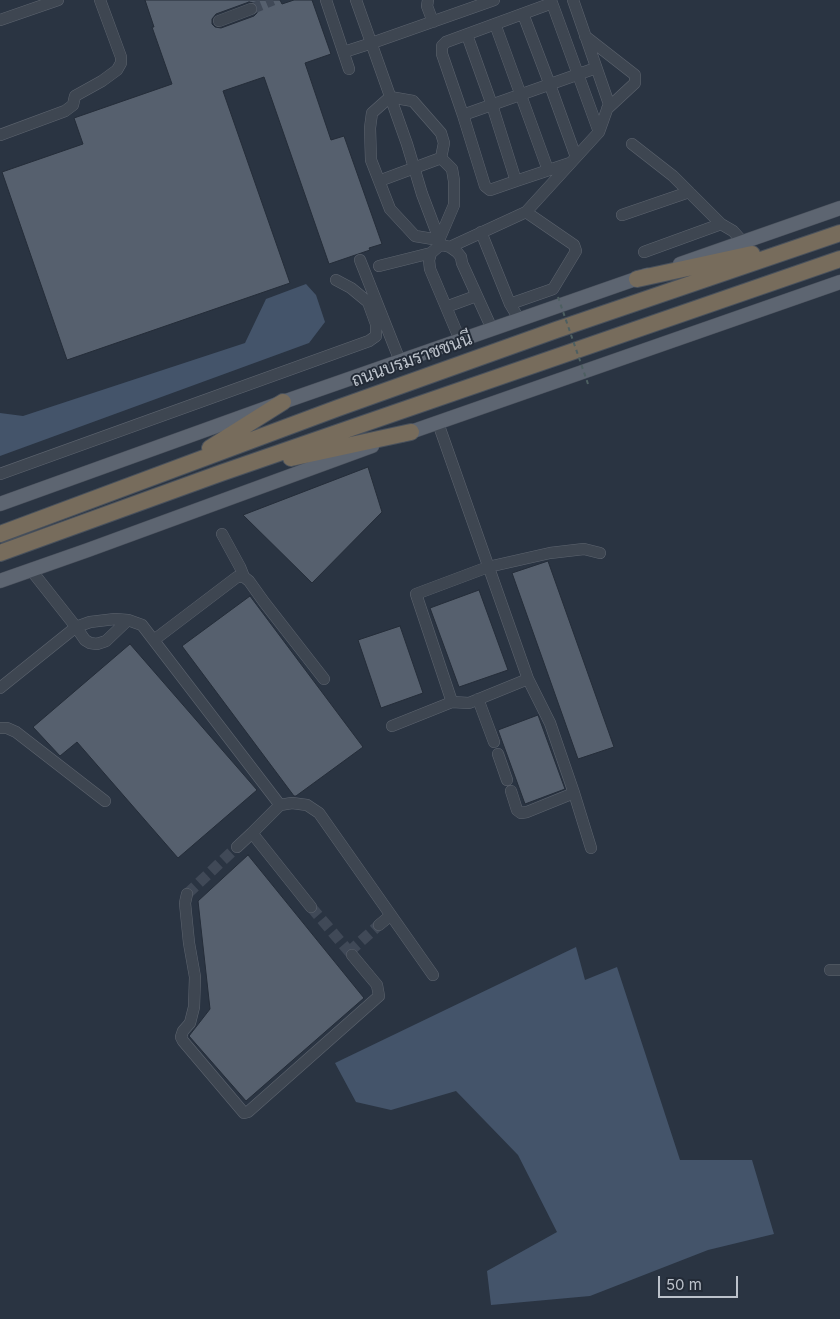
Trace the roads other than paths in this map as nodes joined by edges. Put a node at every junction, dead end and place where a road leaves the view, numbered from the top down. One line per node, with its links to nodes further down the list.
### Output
1 (58, 0): 11 (lane)
2 (100, 0): 29 (lane)
3 (326, 0): 18 (lane)
4 (356, 0): 17 (lane)
5 (428, 0): 13 (lane)
6 (494, 0): 13 (lane)
7 (573, 0): 16 (lane)
8 (555, 1): 10 (lane); 21 (lane)
9 (251, 9): 12 (lane)
10 (523, 14): 14 (lane); 22 (lane)
11 (0, 20)
12 (219, 21)
13 (433, 22): 17 (lane)
14 (495, 24): 15 (lane); 23 (lane)
15 (467, 35): 25 (lane); 27 (lane)
16 (585, 36): 19 (lane); 26 (lane)
17 (372, 43): 18 (lane); 24 (lane)
18 (344, 52): 20 (lane)
19 (596, 68): 21 (lane); 26 (lane)
20 (349, 69)
21 (578, 76): 22 (lane); 28 (lane)
22 (550, 85): 23 (lane); 32 (lane)
23 (520, 94): 25 (lane); 34 (lane)
24 (390, 97): 31 (lane); 33 (lane); 36 (lane)
25 (492, 105): 27 (lane); 35 (lane)
26 (607, 109): 28 (lane)
27 (464, 115): 35 (lane)
28 (599, 132): 32 (lane)
29 (0, 135)
30 (632, 144): 37 (lane)
31 (441, 158): 33 (lane); 45 (lane)
32 (573, 160): 34 (lane); 39 (lane)
33 (414, 168): 36 (lane); 45 (lane)
34 (548, 170): 35 (lane)
35 (516, 180)
36 (379, 181): 45 (lane)
37 (689, 192): 40 (lane); 41 (lane)
38 (840, 208): 44 (main road)
39 (526, 212): 42 (lane); 55 (lane)
40 (622, 216)
41 (721, 224): 44 (lane); 46 (lane)
42 (481, 232): 45 (lane); 55 (lane)
43 (834, 235): 51 (highway); 64 (highway, ถนนบรมราชชนนี)
44 (742, 241): 51 (main road)
45 (444, 244): 47 (lane); 54 (lane)
46 (644, 252)
47 (431, 253): 50 (lane); 56 (lane)
48 (840, 258): 65 (highway)
49 (360, 260): 60 (lane)
50 (379, 266)
51 (637, 279): 57 (main road)
52 (336, 280): 66 (lane)
53 (840, 282): 62 (main road)
54 (476, 296): 56 (lane); 58 (lane)
55 (510, 304): 57 (lane)
56 (446, 307): 59 (lane)
57 (519, 320): 58 (main road)
58 (492, 329): 59 (main road)
59 (460, 340): 60 (main road)
60 (400, 361): 61 (main road)
61 (283, 402): 64 (highway); 67 (main road)
62 (438, 423): 63 (main road); 72 (lane)
63 (411, 432): 65 (highway); 73 (main road)
64 (181, 467): 68 (highway, ถนนบรมราชชนนี)
65 (220, 473): 70 (highway)
66 (0, 474)
67 (0, 504)
68 (0, 534)
69 (222, 534): 74 (lane)
70 (0, 552)
71 (600, 553): 72 (lane)
72 (488, 568): 80 (lane); 83 (lane)
73 (31, 570): 75 (main road); 77 (lane)
74 (244, 577): 78 (lane); 79 (lane)
75 (0, 581)
76 (128, 620): 77 (lane); 77 (lane); 78 (lane)
77 (76, 627): 81 (lane)
78 (154, 640): 90 (lane)
79 (324, 678)
80 (528, 679): 82 (lane); 88 (lane)
81 (0, 688)
82 (478, 699): 83 (lane); 86 (lane)
83 (452, 702): 84 (lane)
84 (392, 726)
85 (0, 728): 89 (lane)
86 (494, 742)
87 (498, 754): 88 (lane)
88 (574, 793): 93 (lane)
89 (104, 801)
90 (280, 805): 91 (lane); 96 (lane)
91 (252, 833): 92 (lane); 95 (lane)
92 (237, 847)
93 (591, 848)
94 (187, 894): 98 (lane)
95 (311, 907)
96 (391, 916): 97 (lane); 99 (lane)
97 (379, 925)
98 (352, 955)
99 (433, 975)

